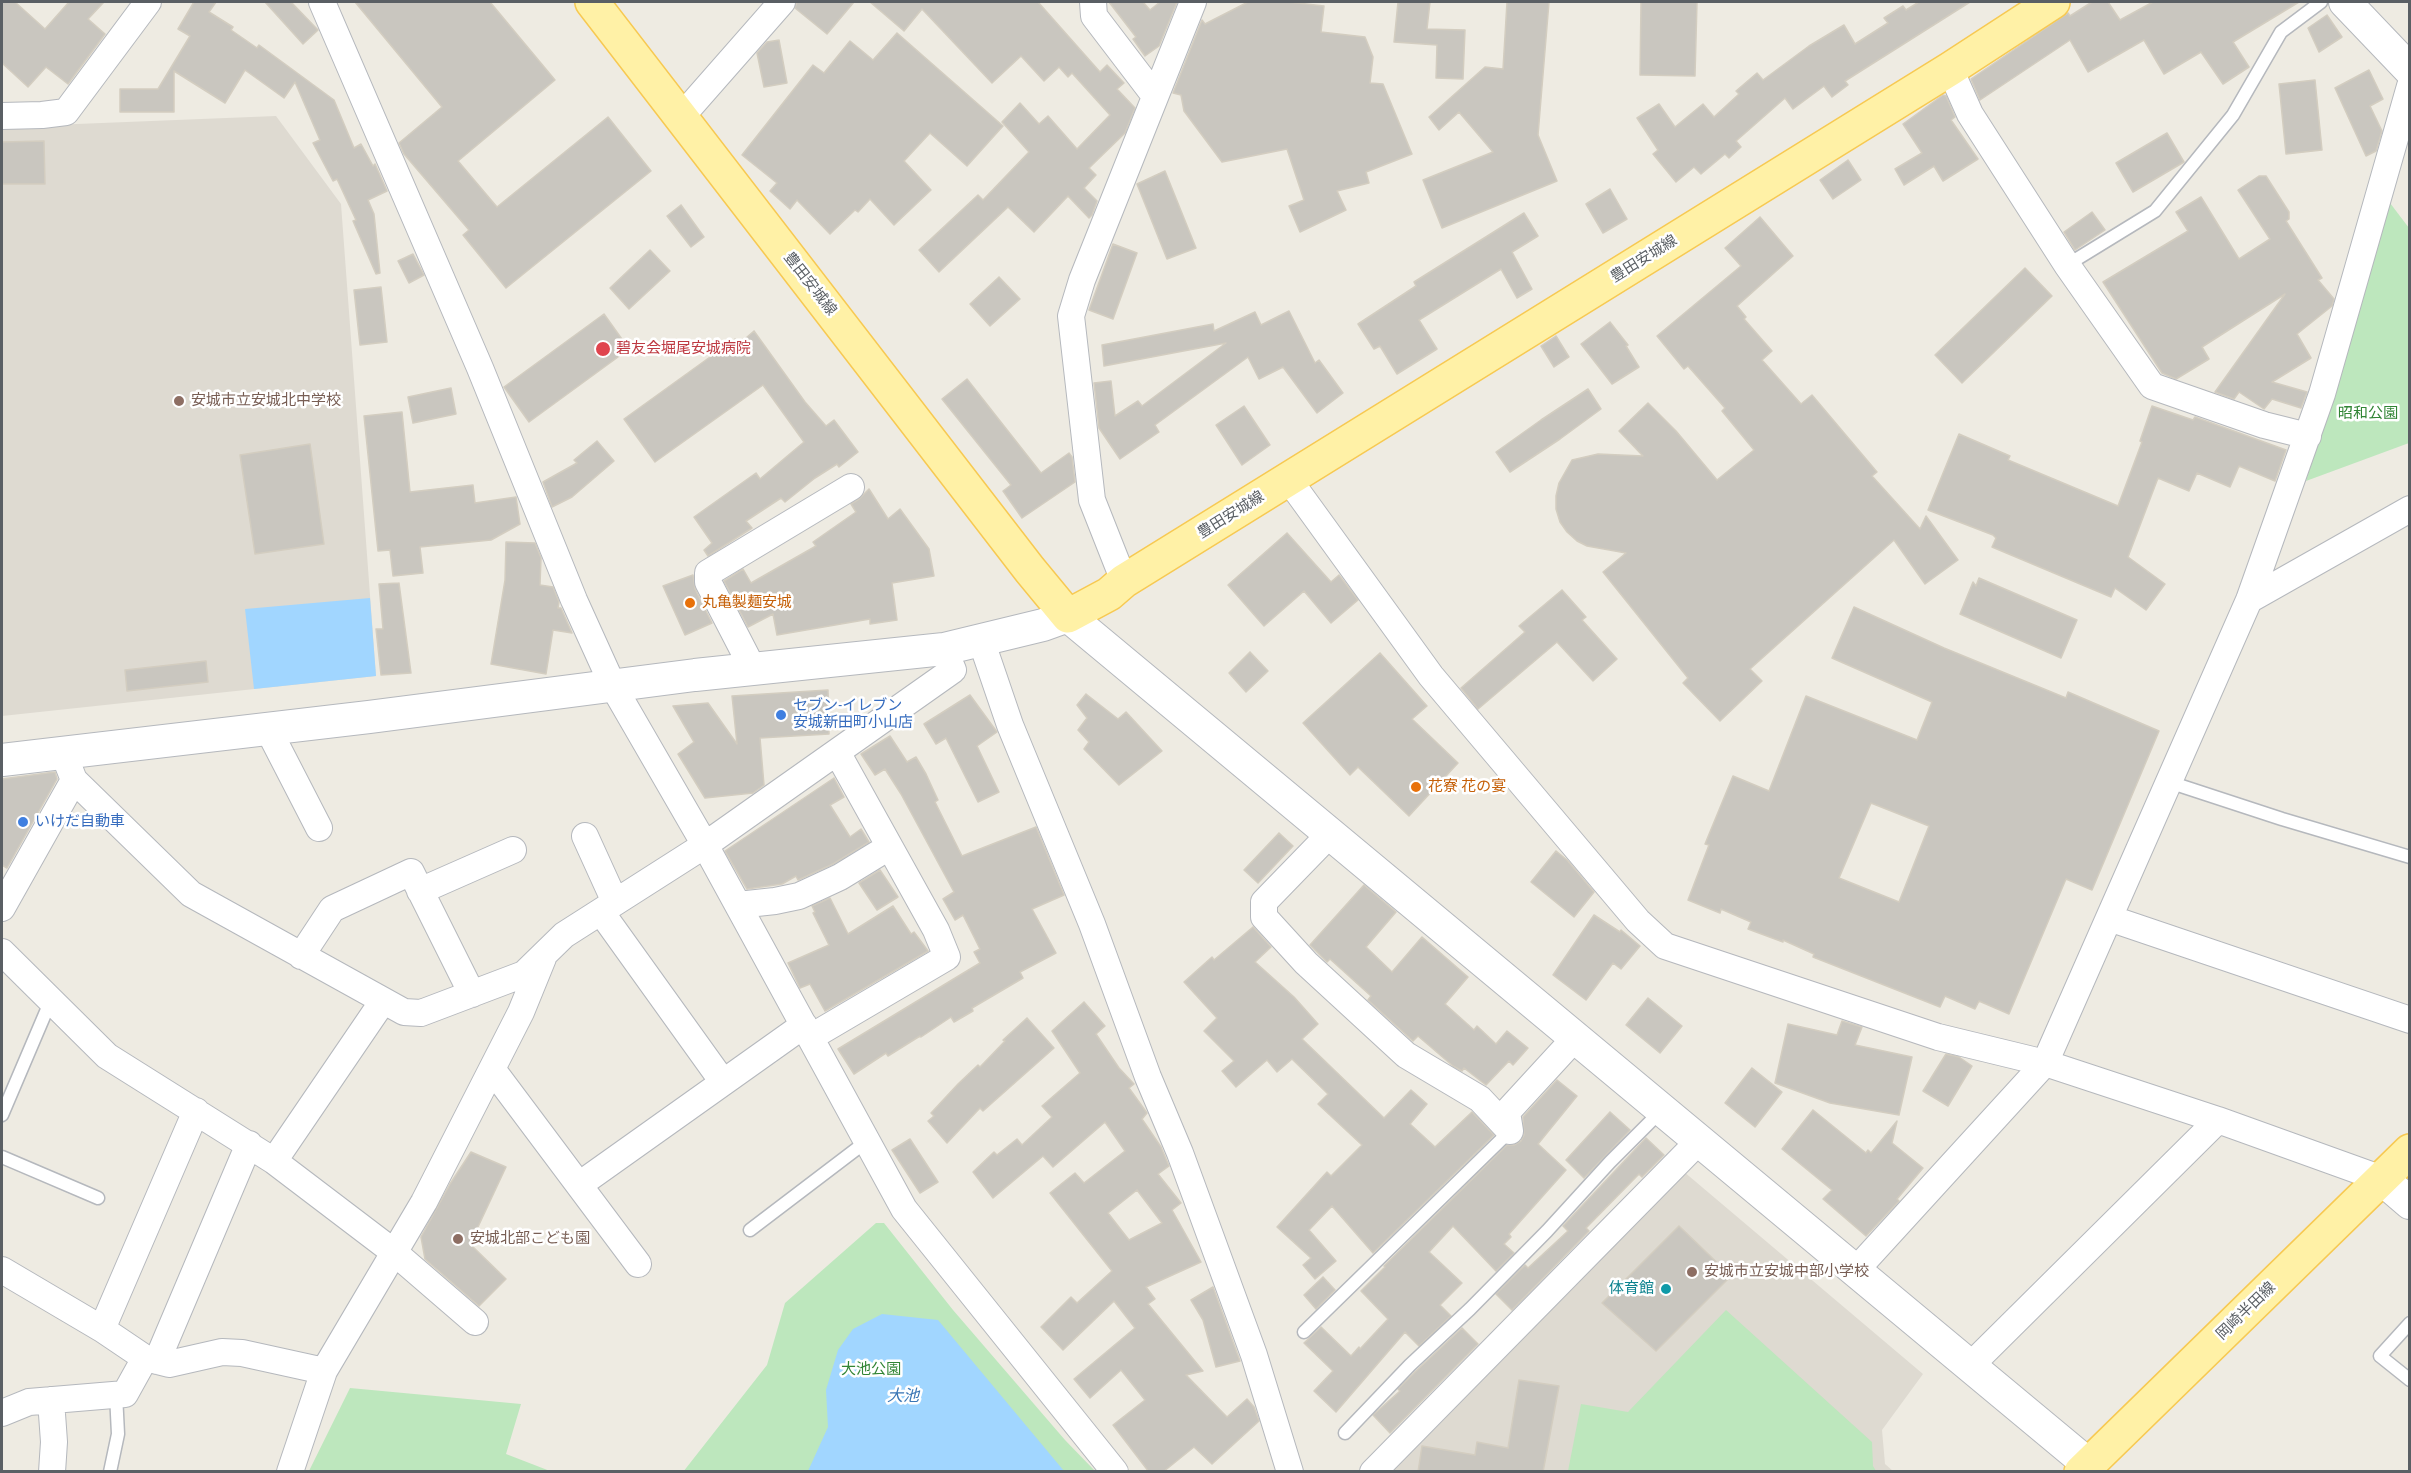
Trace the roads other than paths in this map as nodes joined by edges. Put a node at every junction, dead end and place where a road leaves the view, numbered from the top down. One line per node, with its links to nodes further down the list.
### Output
1 (322, 2): 27 (street)
2 (592, 2): 15 (main road, 豊田安城線)
3 (782, 2): 15 (street)
4 (1093, 2): 13 (street)
5 (1193, 2): 13 (street)
6 (2053, 2): 10 (main road, 豊田安城線)
7 (2321, 2): 16 (lane)
8 (2345, 2): 11 (street)
9 (138, 5): 14 (street)
10 (1950, 69): 16 (street); 18 (main road, 豊田安城線)
11 (2409, 70)
12 (2409, 86): 17 (street)
13 (1155, 96): 21 (street)
14 (2, 116)
15 (681, 117): 23 (main road, 豊田安城線)
16 (2067, 265): 17 (street)
17 (2308, 436): 22 (street)
18 (1288, 480): 21 (main road, 豊田安城線); 54 (street)
19 (851, 488): 26 (street)
20 (2406, 517): 22 (street)
21 (1124, 581): 23 (main road, 豊田安城線)
22 (2249, 600): 32 (street)
23 (1068, 616): 24 (street); 34 (street)
24 (981, 640): 25 (street); 94 (street)
25 (944, 649): 26 (street); 29 (street)
26 (753, 669): 27 (street)
27 (613, 686): 28 (street); 36 (street)
28 (268, 729): 31 (street); 33 (street)
29 (837, 752): 36 (street); 37 (street)
30 (2, 760): 31 (street)
31 (69, 766): 43 (street); 46 (street)
32 (2169, 782): 39 (lane); 44 (street)
33 (318, 828)
34 (1330, 834): 53 (street); 61 (street)
35 (585, 836): 42 (street)
36 (705, 845): 41 (street); 42 (street)
37 (890, 847): 41 (street); 52 (street)
38 (513, 850): 40 (street)
39 (2409, 857)
40 (420, 891): 46 (street); 48 (street)
41 (738, 905): 52 (street)
42 (608, 907): 47 (street); 56 (street)
43 (2, 908)
44 (2109, 918): 51 (street); 54 (street)
45 (2, 952): 49 (street)
46 (301, 956): 50 (street)
47 (543, 958): 48 (street); 55 (street)
48 (472, 994): 50 (street)
49 (51, 999): 58 (street); 59 (lane)
50 (383, 1001): 67 (street)
51 (2409, 1020)
52 (807, 1031): 56 (street); 62 (street)
53 (1575, 1038): 57 (street); 61 (street)
54 (2044, 1063): 60 (street); 76 (street)
55 (492, 1070): 69 (street); 73 (street)
56 (723, 1082): 69 (street)
57 (1662, 1110): 63 (street); 88 (lane)
58 (196, 1112): 64 (street); 79 (street)
59 (2, 1115)
60 (2218, 1120): 68 (street); 82 (street)
61 (1510, 1131): 80 (lane)
62 (867, 1141): 72 (lane); 93 (street)
63 (1699, 1141): 76 (street); 95 (street)
64 (249, 1144): 67 (street); 81 (street)
65 (2409, 1151): 68 (main road, 岡崎半田線)
66 (2, 1156): 70 (lane)
67 (274, 1161): 73 (street)
68 (2382, 1179): 71 (street); 89 (main road, 岡崎半田線)
69 (579, 1185): 74 (street)
70 (98, 1198)
71 (2409, 1203)
72 (750, 1230)
73 (395, 1253): 77 (street); 83 (street)
74 (638, 1264)
75 (2, 1270): 79 (street)
76 (1855, 1271): 82 (street)
77 (475, 1322)
78 (2409, 1323): 84 (lane)
79 (102, 1329): 81 (street)
80 (1304, 1332)
81 (151, 1360): 83 (street); 85 (street)
82 (1970, 1366): 89 (street)
83 (324, 1371): 92 (street)
84 (2409, 1380)
85 (116, 1394): 86 (street); 91 (lane)
86 (51, 1400): 87 (street); 90 (street)
87 (2, 1413)
88 (1345, 1433)
89 (2088, 1469)
90 (51, 1472)
91 (110, 1472)
92 (290, 1472)
93 (1115, 1472)
94 (1290, 1472)
95 (1372, 1472)

